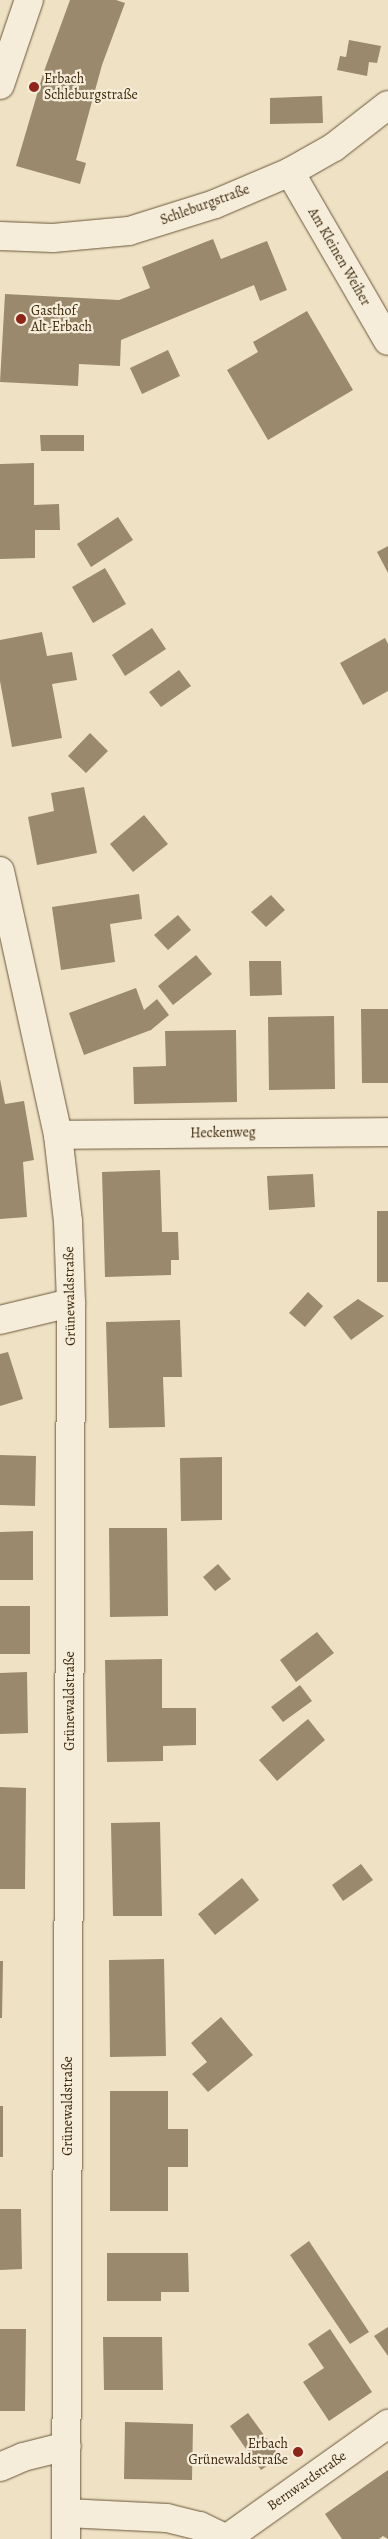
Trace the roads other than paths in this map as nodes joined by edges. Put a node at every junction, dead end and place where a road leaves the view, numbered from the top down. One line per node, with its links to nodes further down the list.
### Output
1 (30, 0): 2 (street)
2 (0, 86)
3 (388, 105): 4 (street, Schleburgstraße)
4 (290, 172): 5 (street, Schleburgstraße); 6 (street, Am Kleinen Weiher)
5 (0, 236)
6 (388, 341)
7 (0, 870): 9 (street, Grünewaldstraße)
8 (388, 1132): 9 (street, Heckenweg)
9 (58, 1135): 10 (street, Grünewaldstraße)
10 (71, 1303): 11 (street); 13 (street, Grünewaldstraße)
11 (0, 1320)
12 (388, 2424): 16 (street, Bernwardstraße)
13 (67, 2446): 14 (street); 15 (street, Grünewaldstraße)
14 (0, 2467)
15 (66, 2526): 16 (street, Bernwardstraße)
16 (226, 2539)

